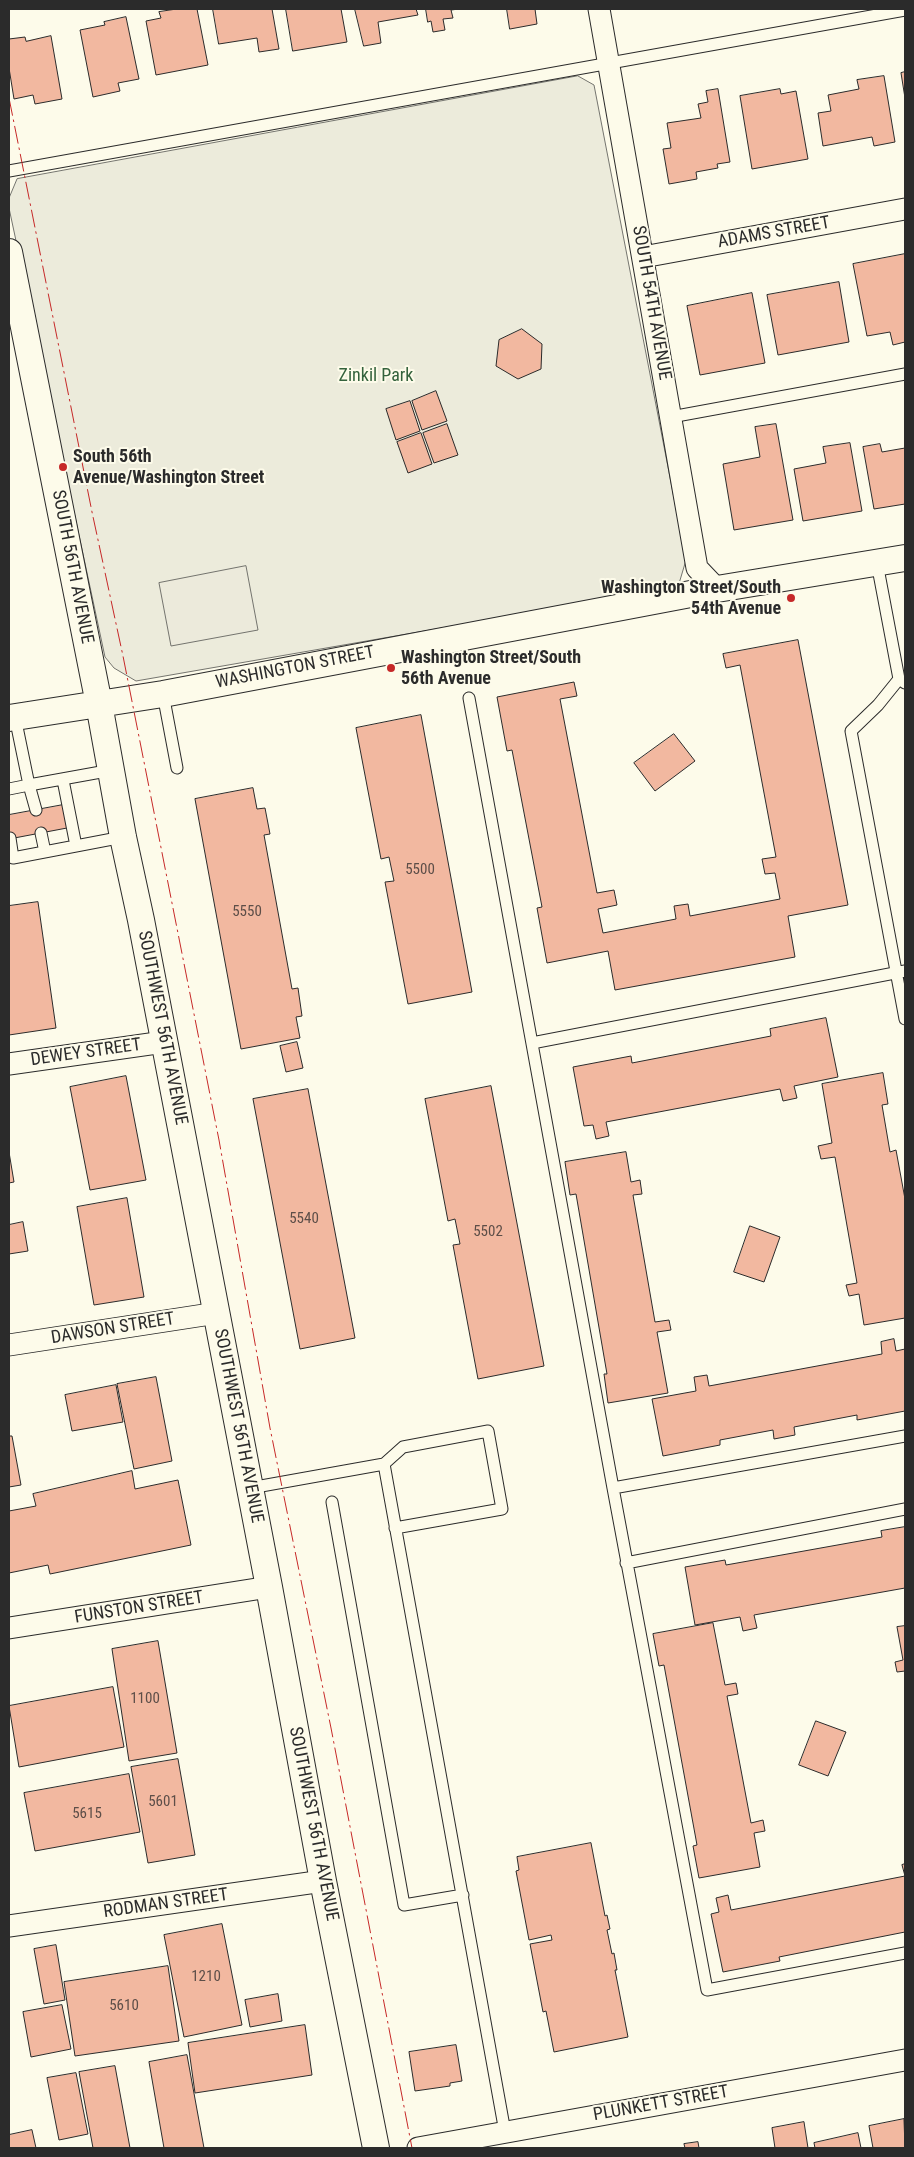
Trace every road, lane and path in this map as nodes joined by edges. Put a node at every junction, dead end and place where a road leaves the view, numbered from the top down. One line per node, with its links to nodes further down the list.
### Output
1 (599, 9): 3 (street, SOUTH 54TH AVENUE)
2 (905, 10): 3 (lane)
3 (608, 63): 4 (lane); 7 (street, SOUTH 54TH AVENUE)
4 (9, 171)
5 (905, 210): 7 (street, ADAMS STREET)
6 (9, 252): 16 (street, SOUTH 56TH AVENUE)
7 (643, 257): 9 (street, SOUTH 54TH AVENUE)
8 (905, 374): 9 (lane)
9 (670, 417): 12 (street, SOUTH 54TH AVENUE)
10 (905, 558): 11 (street, WASHINGTON STREET)
11 (878, 563): 12 (street, WASHINGTON STREET); 13 (lane)
12 (717, 588): 14 (street, WASHINGTON STREET)
13 (902, 681): 29 (lane)
14 (163, 694): 16 (street, WASHINGTON STREET); 18 (lane)
15 (469, 698): 32 (lane)
16 (99, 704): 17 (street, WASHINGTON STREET); 19 (street, SOUTHWEST 56TH AVENUE)
17 (12, 717): 21 (lane)
18 (177, 768)
19 (112, 770): 20 (lane); 25 (street, SOUTHWEST 56TH AVENUE)
20 (63, 780): 21 (lane); 27 (lane)
21 (29, 785): 22 (lane); 23 (lane)
22 (9, 789)
23 (36, 810)
24 (41, 833): 28 (lane)
25 (123, 837): 27 (lane); 31 (street, SOUTHWEST 56TH AVENUE)
26 (10, 838): 28 (lane)
27 (76, 846): 28 (lane)
28 (45, 852)
29 (901, 972): 30 (lane); 32 (lane)
30 (905, 1019)
31 (164, 1042): 33 (street, DEWEY STREET); 34 (street, SOUTHWEST 56TH AVENUE)
32 (532, 1043): 39 (lane)
33 (9, 1064)
34 (216, 1313): 35 (street, DAWSON STREET); 38 (street, SOUTHWEST 56TH AVENUE)
35 (9, 1345)
36 (905, 1436): 39 (lane)
37 (384, 1464): 38 (lane); 42 (lane); 42 (lane)
38 (250, 1488): 44 (street, SOUTHWEST 56TH AVENUE)
39 (612, 1488): 43 (lane)
40 (332, 1502): 47 (lane)
41 (905, 1509): 43 (lane)
42 (396, 1528): 47 (lane)
43 (626, 1563): 49 (lane)
44 (269, 1587): 45 (street, FUNSTON STREET); 46 (street, SOUTHWEST 56TH AVENUE)
45 (9, 1628)
46 (323, 1881): 48 (street, RODMAN STREET); 52 (street, SOUTHWEST 56TH AVENUE)
47 (463, 1895): 51 (lane)
48 (9, 1926)
49 (905, 1953)
50 (905, 2060): 51 (street, PLUNKETT STREET)
51 (505, 2132): 53 (street, PLUNKETT STREET)
52 (376, 2148)
53 (418, 2148)

